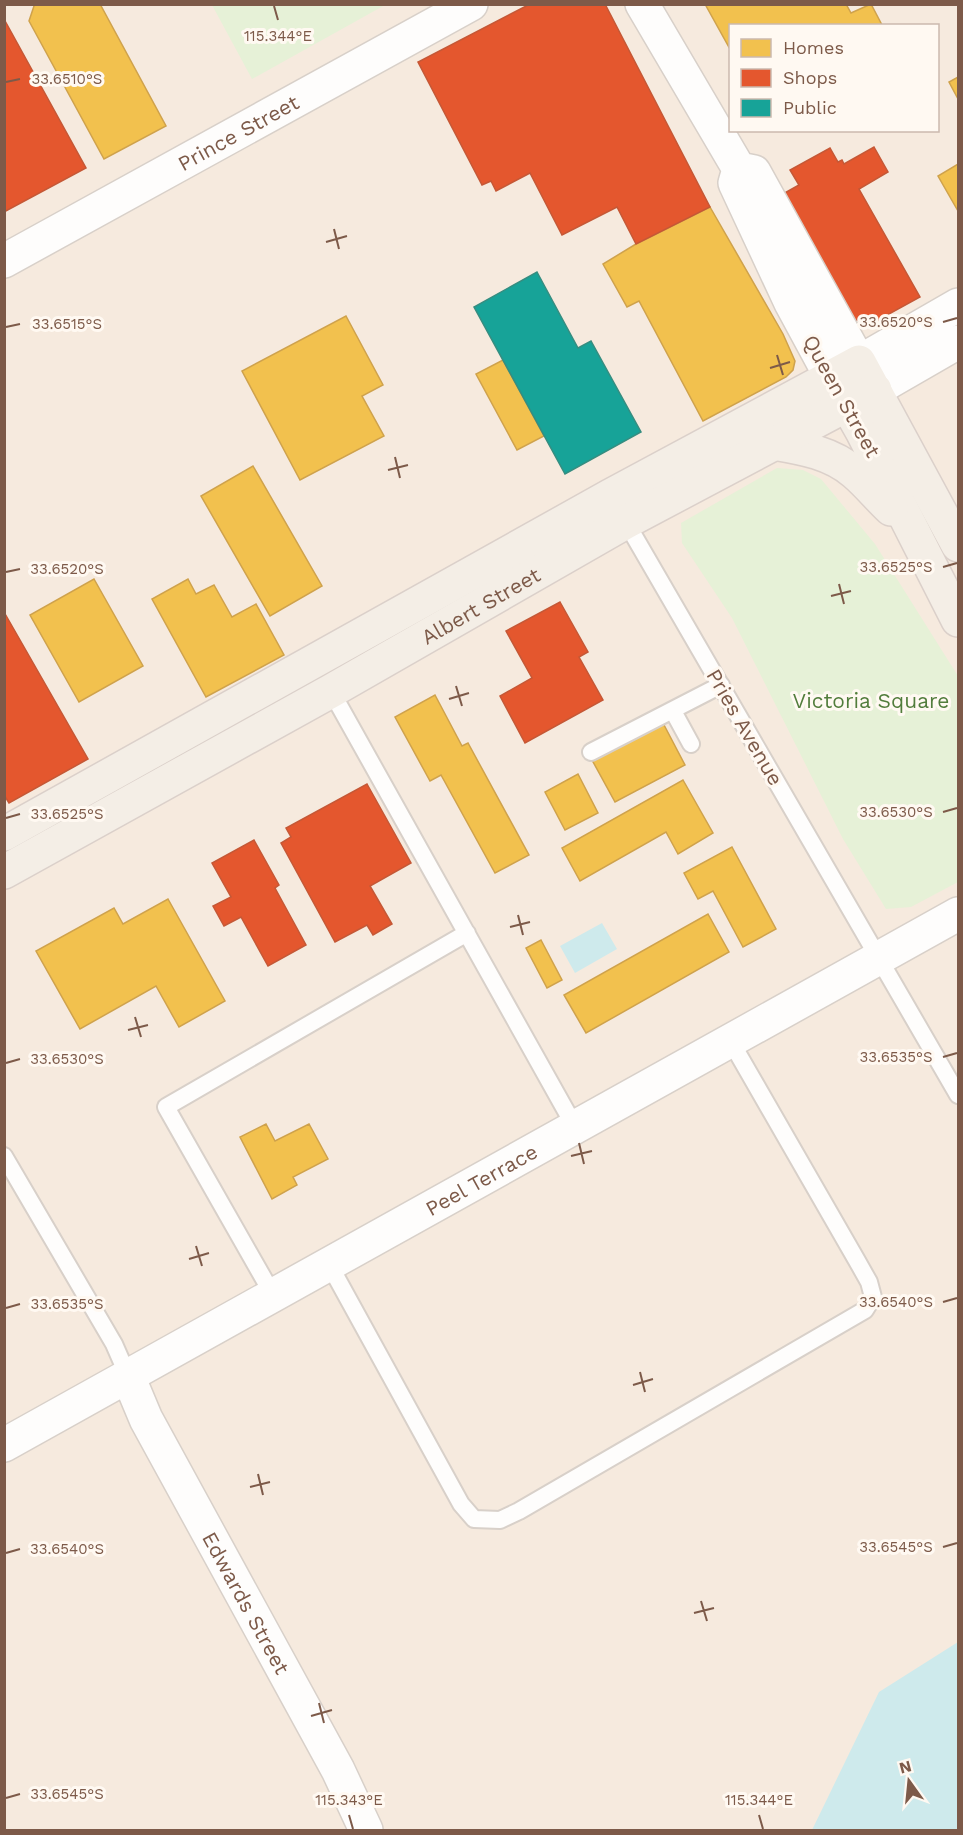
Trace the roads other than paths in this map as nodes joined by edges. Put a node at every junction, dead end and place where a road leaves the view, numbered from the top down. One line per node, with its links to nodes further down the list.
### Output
1 (471, 4): 3 (street, Prince Street)
2 (642, 4): 6 (street, Queen Street)
3 (4, 261)
4 (958, 305): 6 (street, Albert Street)
5 (958, 342): 6 (street, Albert Street)
6 (853, 383): 7 (main road, Albert Street); 8 (main road, Albert Street); 9 (main road, Queen Street); 10 (main road, Queen Street)
7 (773, 443): 8 (main road, Albert Street); 9 (main road)
8 (618, 509): 12 (lane, Pries Avenue); 13 (main road, Albert Street); 17 (main road, Albert Street)
9 (910, 527): 11 (main road, Queen Street)
10 (958, 544)
11 (958, 621)
12 (721, 685): 14 (lane); 21 (lane, Pries Avenue)
13 (331, 691): 18 (main road, Albert Street); 20 (lane)
14 (673, 711): 15 (lane); 16 (lane)
15 (691, 744)
16 (591, 752)
17 (4, 834)
18 (4, 872)
19 (958, 914): 21 (street, Peel Terrace)
20 (467, 933): 24 (lane); 27 (lane)
21 (879, 958): 22 (street, Peel Terrace); 23 (lane, Pries Avenue)
22 (730, 1040): 24 (street, Peel Terrace); 26 (lane)
23 (958, 1095)
24 (575, 1127): 26 (street, Peel Terrace)
25 (4, 1156): 28 (lane)
26 (329, 1264): 27 (street, Peel Terrace)
27 (273, 1295): 28 (street, Peel Terrace)
28 (128, 1376): 29 (street, Peel Terrace); 30 (street, Edwards Street)
29 (4, 1445)
30 (366, 1830)

